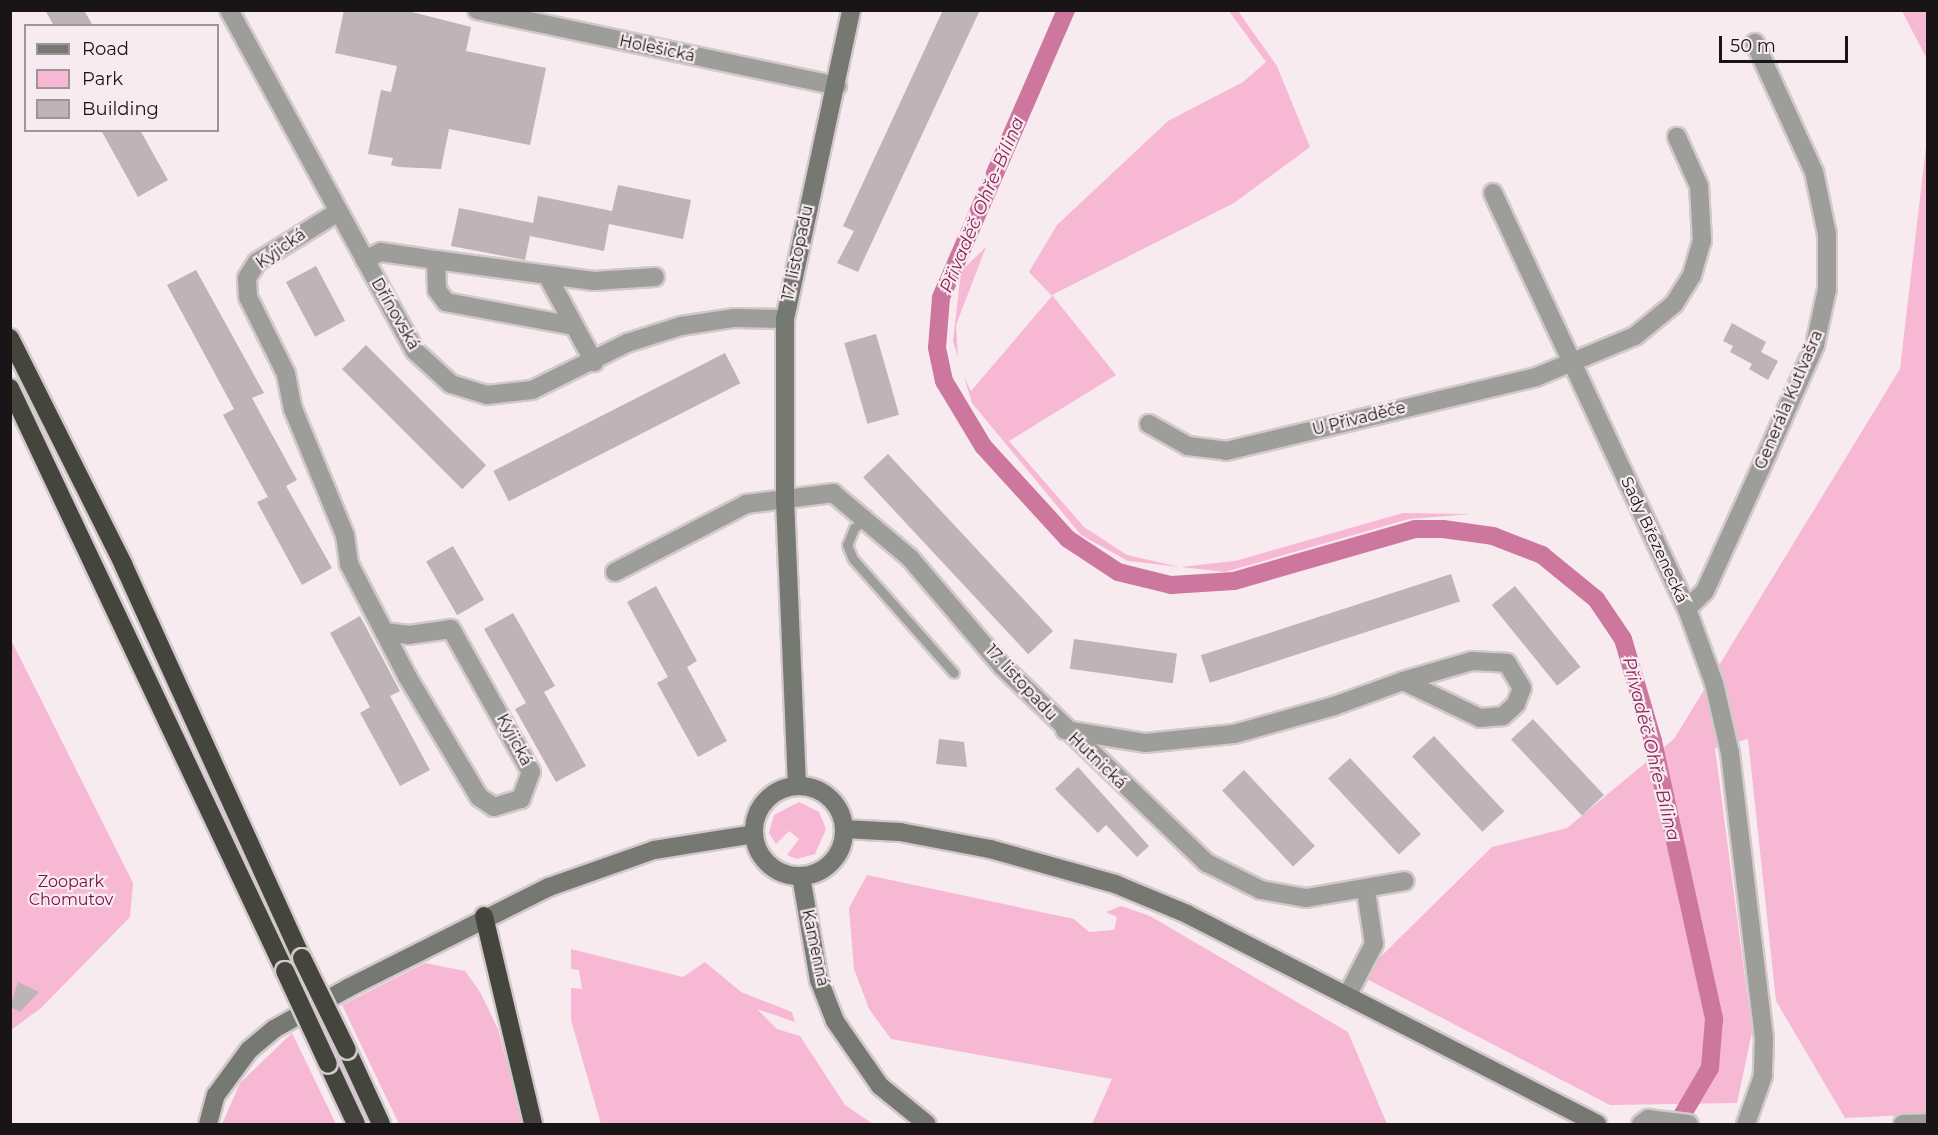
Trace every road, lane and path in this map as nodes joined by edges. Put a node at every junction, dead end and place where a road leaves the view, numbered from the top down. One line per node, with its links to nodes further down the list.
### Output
1 (229, 10): 8 (street, Dřínovská)
2 (477, 10): 5 (street, Holešická)
3 (851, 10): 5 (street, 17. listopadu)
4 (1755, 43): 23 (street, Generála Kutlvašra)
5 (837, 86): 13 (street, 17. listopadu)
6 (1677, 137): 17 (street)
7 (1493, 193): 17 (street, Sady Březenecká)
8 (338, 212): 9 (street, Dřínovská); 24 (street, Kyjická)
9 (365, 260): 10 (street, Dřínovská); 16 (street, Dřínovská)
10 (436, 260): 11 (street, Dřínovská); 14 (street)
11 (549, 277): 12 (street, Dřínovská); 14 (street)
12 (655, 277)
13 (785, 319): 16 (street, Dřínovská); 20 (street, 17. listopadu)
14 (574, 327): 16 (street)
15 (10, 338): 40 (highway, bridge)
16 (594, 362)
17 (1572, 364): 19 (street, U Přivaděče); 23 (street, Sady Březenecká)
18 (10, 388): 39 (highway, bridge)
19 (1149, 424)
20 (785, 500): 21 (street, 17. listopadu); 22 (street); 28 (street, 17. listopadu)
21 (868, 518): 25 (lane); 27 (street, 17. listopadu)
22 (615, 572)
23 (1687, 609): 45 (street, Sady Březenecká)
24 (384, 632): 24 (street, Kyjická)
25 (954, 674)
26 (1403, 681): 26 (street, Hutnická); 27 (street, Hutnická)
27 (1065, 730): 33 (street, Hutnická)
28 (797, 786): 29 (street); 30 (street)
29 (844, 829): 31 (street); 35 (street)
30 (754, 834): 31 (street); 34 (street)
31 (801, 876): 42 (street, Kamenná)
32 (1405, 881): 33 (street, Hutnická)
33 (1366, 891): 35 (street)
34 (484, 916): 38 (street); 41 (highway)
35 (1347, 996): 43 (street)
36 (1645, 1122): 44 (street)
37 (1928, 1123): 46 (street)
38 (208, 1125)
39 (356, 1125)
40 (381, 1125)
41 (534, 1125)
42 (927, 1125)
43 (1597, 1125)
44 (1689, 1125)
45 (1746, 1125)
46 (1903, 1125)

